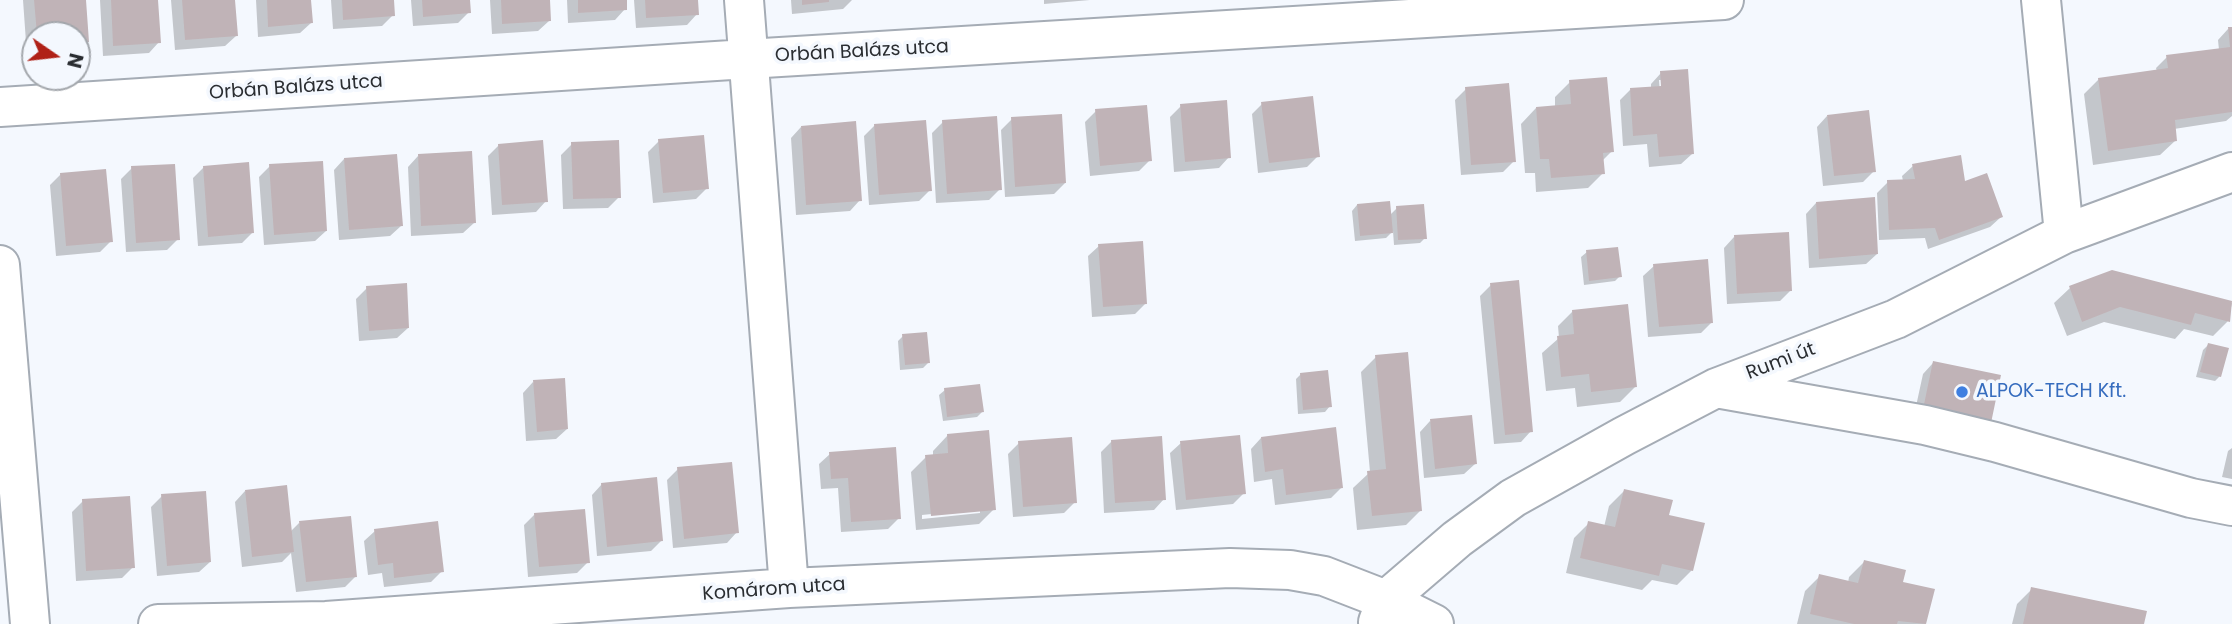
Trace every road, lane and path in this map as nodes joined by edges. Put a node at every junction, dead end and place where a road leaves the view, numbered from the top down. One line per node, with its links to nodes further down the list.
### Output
1 (744, 0): 4 (street)
2 (1724, 0): 4 (street, Orbán Balázs utca)
3 (2040, 0): 7 (street)
4 (747, 59): 5 (street, Orbán Balázs utca); 11 (street)
5 (0, 107)
6 (2232, 172): 7 (street, Rumi út)
7 (2064, 234): 9 (street, Rumi út)
8 (0, 265): 13 (street)
9 (1716, 388): 10 (street); 12 (street, Rumi út)
10 (2232, 506)
11 (789, 588): 12 (street, Komárom utca); 14 (street, Komárom utca)
12 (1382, 612): 15 (street, Komárom utca)
13 (30, 624)
14 (158, 624)
15 (1434, 624)

